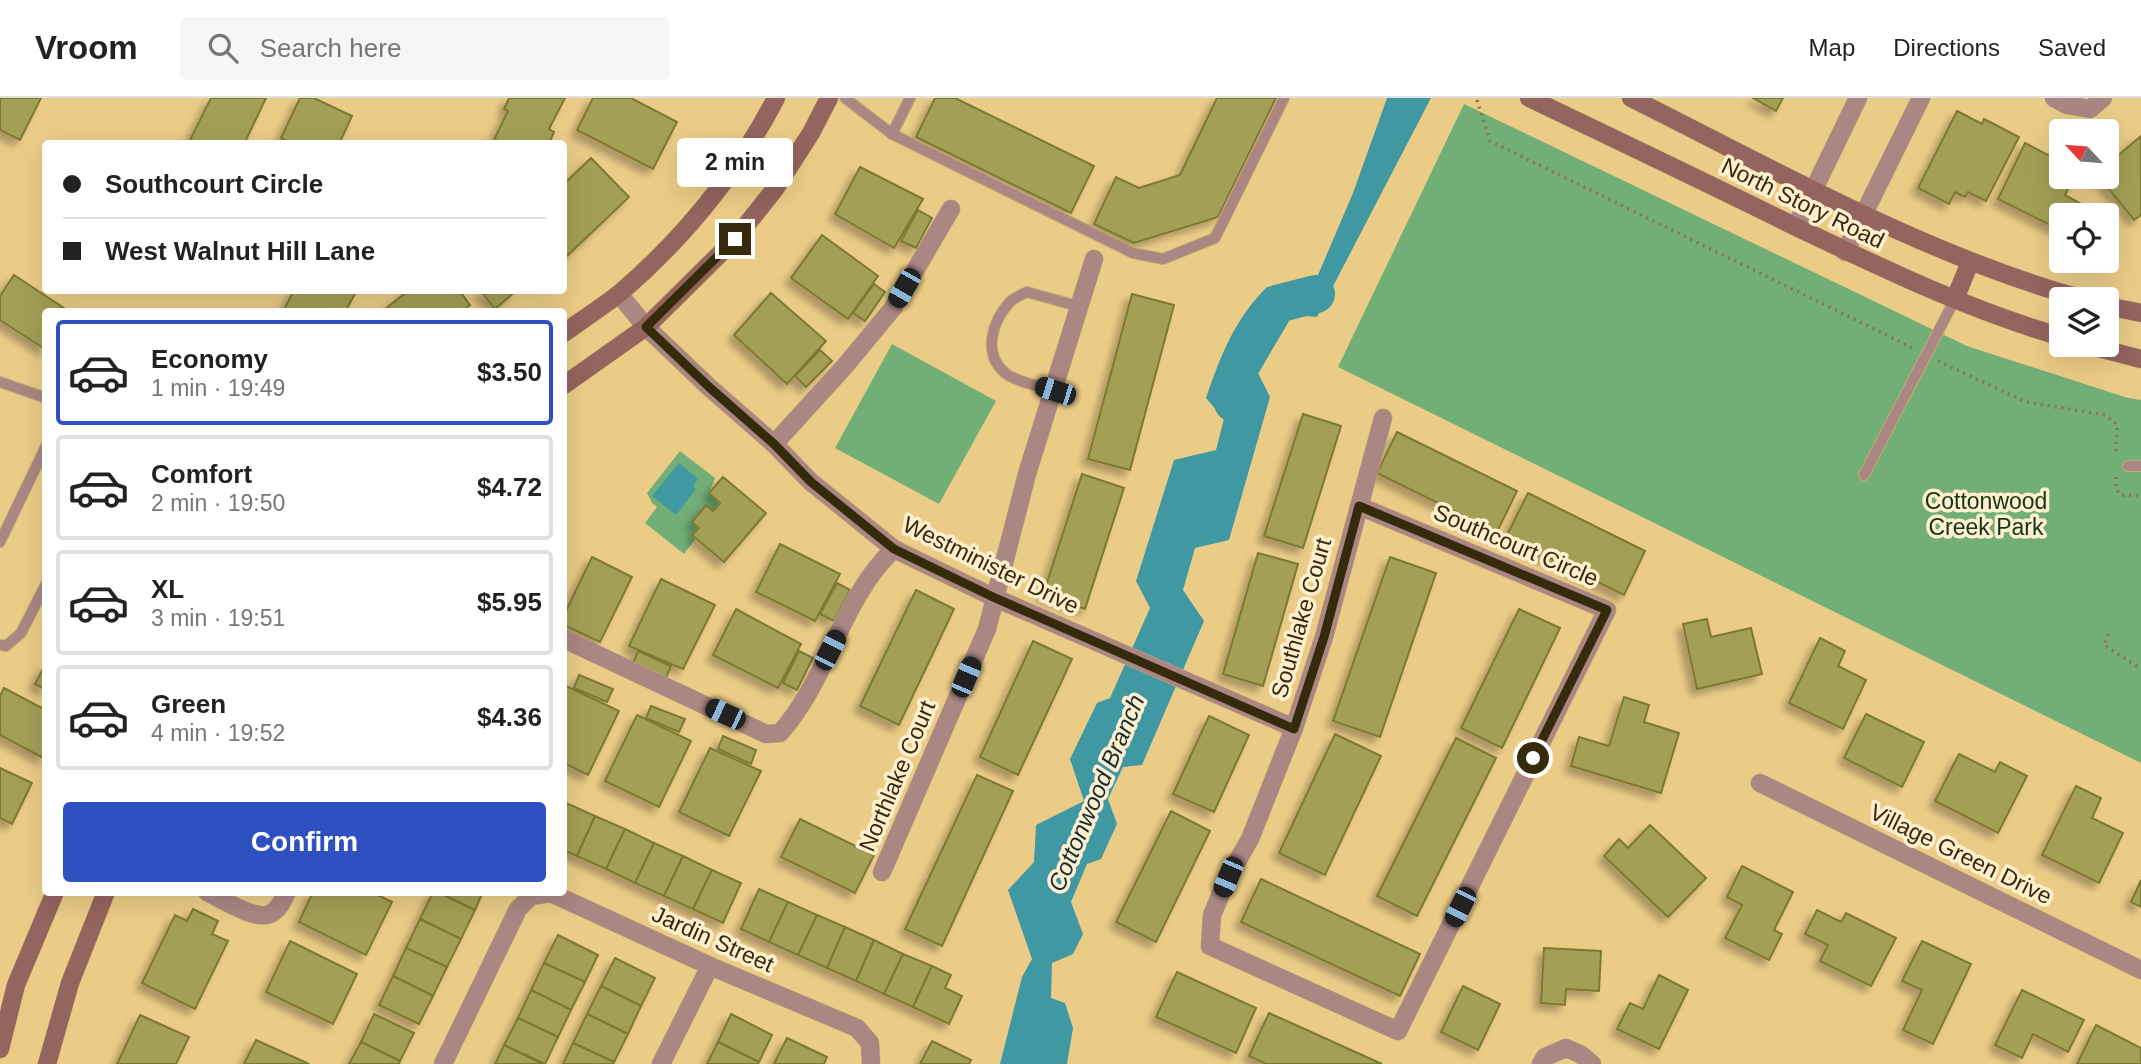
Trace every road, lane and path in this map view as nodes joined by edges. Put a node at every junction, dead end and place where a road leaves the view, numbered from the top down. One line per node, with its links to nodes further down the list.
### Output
1 (776, 98): 22 (main road)
2 (829, 98): 27 (main road)
3 (845, 98): 13 (lane)
4 (910, 98): 13 (lane)
5 (1284, 98): 13 (lane)
6 (1529, 98): 17 (main road, North Story Road)
7 (1631, 98): 14 (main road, North Story Road)
8 (1858, 98): 14 (street)
9 (1921, 98): 16 (street)
10 (2054, 98): 11 (street)
11 (2103, 98)
12 (1477, 100): 31 (path)
13 (892, 134)
14 (1815, 189): 16 (main road, North Story Road); 17 (street)
15 (951, 209): 39 (street)
16 (1865, 214): 18 (street); 20 (main road, North Story Road)
17 (1796, 226): 18 (main road, North Story Road)
18 (1845, 252): 23 (main road, North Story Road)
19 (1094, 259): 24 (street, Northlake Court)
20 (1970, 261): 21 (main road, North Story Road); 23 (main road)
21 (2049, 290)
22 (619, 294): 27 (street, Westminister Drive); 28 (main road)
23 (1955, 299): 29 (main road, North Story Road); 31 (lane)
24 (1081, 307): 35 (street, Northlake Court); 35 (lane)
25 (2119, 308): 26 (main road)
26 (2141, 313)
27 (646, 327): 34 (main road); 39 (street, Westminister Drive)
28 (567, 331)
29 (2049, 334)
30 (2119, 353): 32 (main road)
31 (1926, 355): 38 (path); 43 (lane)
32 (2141, 359)
33 (0, 382): 36 (lane)
34 (567, 384)
35 (1055, 391): 48 (street, Northlake Court)
36 (42, 397)
37 (1383, 418): 44 (street, Southlake Court)
38 (2117, 424)
39 (774, 444): 46 (street, Westminister Drive)
40 (42, 454): 45 (lane)
41 (2128, 466): 42 (lane)
42 (2141, 466)
43 (1864, 475)
44 (1359, 506): 53 (street, Southlake Court); 64 (street, Southcourt Circle)
45 (0, 542)
46 (894, 549): 48 (street, Westminister Drive); 50 (street)
47 (42, 592): 51 (lane)
48 (993, 597): 53 (street, Westminister Drive); 55 (street, Northlake Court)
49 (2108, 634): 52 (path)
50 (567, 640)
51 (0, 645)
52 (2141, 669)
53 (1294, 729): 64 (street, Southlake Court)
54 (1760, 783): 63 (street, Village Green Drive)
55 (882, 872)
56 (53, 896): 65 (main road)
57 (104, 896): 66 (main road)
58 (216, 896): 59 (street)
59 (286, 896)
60 (531, 896): 67 (street, Jardin Street)
61 (558, 896): 62 (street, Jardin Street)
62 (710, 966): 68 (street); 69 (street, Jardin Street)
63 (2141, 970)
64 (1398, 1031)
65 (0, 1049)
66 (47, 1064)
67 (443, 1064)
68 (661, 1064)
69 (871, 1064)
70 (1541, 1064): 71 (street)
71 (1592, 1064)

